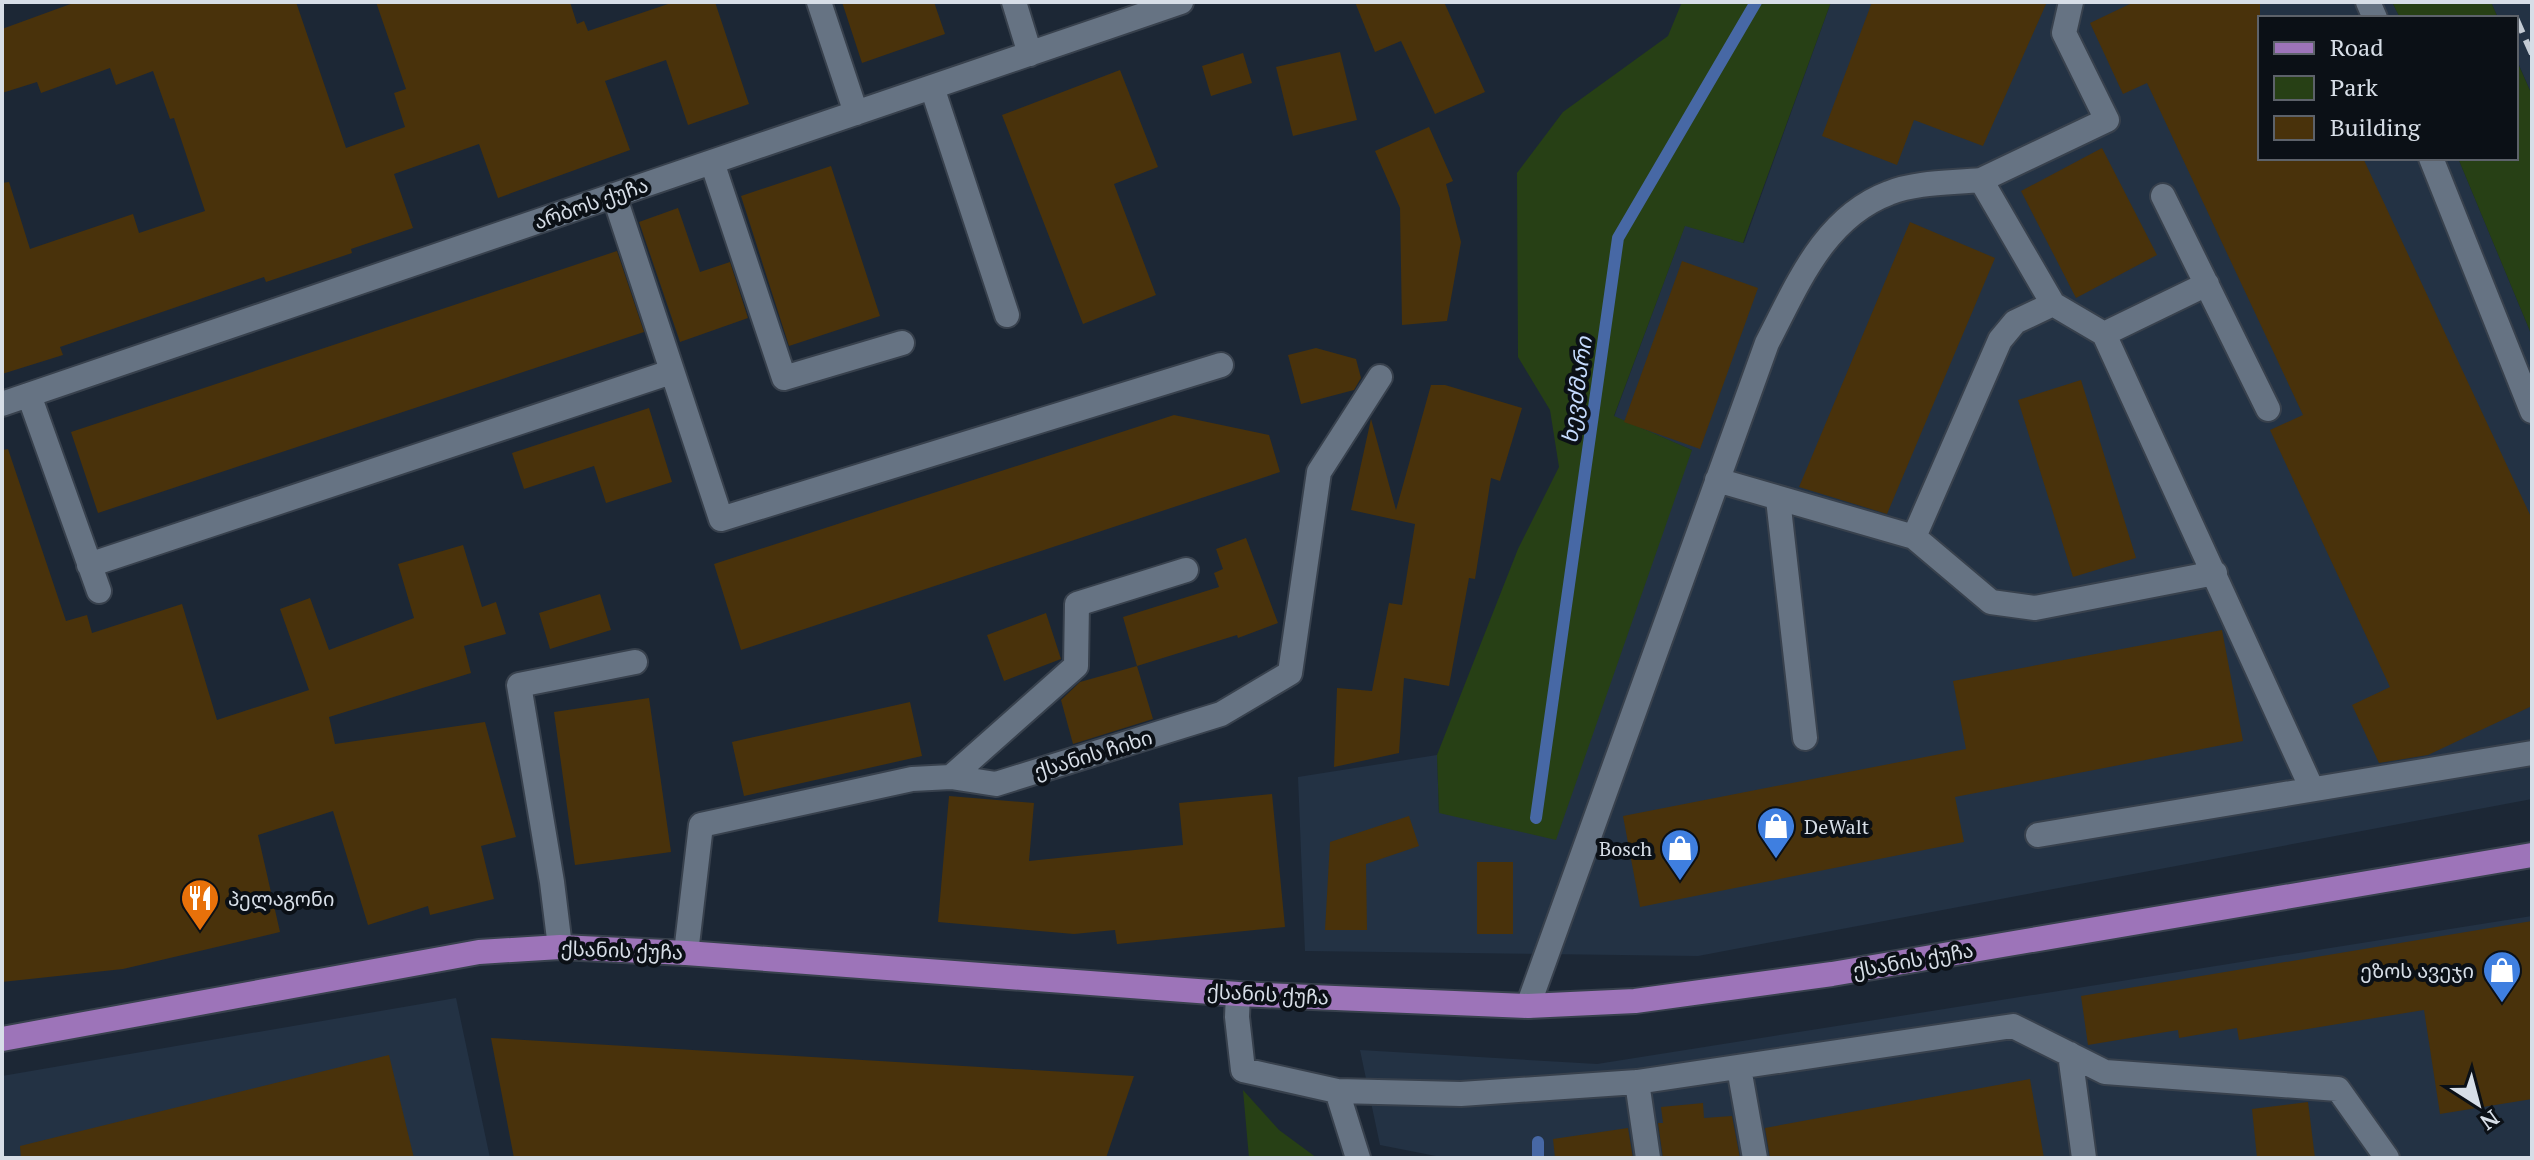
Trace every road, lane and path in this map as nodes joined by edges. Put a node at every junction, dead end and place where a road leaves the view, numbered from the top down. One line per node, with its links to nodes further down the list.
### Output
1 (819, 2): 8 (street)
2 (1014, 2): 6 (street)
3 (1181, 2): 5 (street, არბოს ქუჩა)
4 (2071, 2): 11 (street)
5 (1149, 7): 6 (street, არბოს ქუჩა)
6 (1030, 54): 7 (street, არბოს ქუჩა)
7 (932, 87): 8 (street, არბოს ქუჩა); 16 (street)
8 (856, 113): 10 (street, არბოს ქუჩა)
9 (2432, 160): 25 (street)
10 (712, 162): 12 (street, არბოს ქუჩა); 18 (street)
11 (1981, 180): 15 (street); 26 (street)
12 (614, 195): 20 (street); 22 (street, არბოს ქუჩა)
13 (2163, 196): 14 (street)
14 (2207, 284): 17 (street); 24 (street)
15 (2053, 304): 17 (street); 28 (street)
16 (1007, 315)
17 (2104, 334): 31 (street)
18 (902, 343)
19 (1221, 365): 20 (street)
20 (671, 372): 29 (street)
21 (1380, 377): 36 (street, ქსანის ჩიხი)
22 (29, 395): 23 (street, არბოს ქუჩა); 29 (street)
23 (2, 404)
24 (2268, 409)
25 (2532, 411)
26 (1717, 480): 27 (street); 43 (street)
27 (1778, 499): 28 (street); 34 (street)
28 (1914, 537): 31 (street)
29 (89, 565): 32 (street)
30 (1186, 570): 36 (street)
31 (2215, 573): 37 (street)
32 (99, 591)
33 (635, 662): 40 (street)
34 (1805, 738)
35 (2532, 753): 37 (street)
36 (951, 777): 41 (street, ქსანის ჩიხი)
37 (2312, 789): 38 (street)
38 (2038, 835)
39 (2532, 855): 43 (main road, ქსანის ქუჩა)
40 (560, 947): 41 (main road, ქსანის ქუჩა); 44 (main road, ქსანის ქუჩა)
41 (686, 953): 42 (main road, ქსანის ქუჩა)
42 (1238, 994): 43 (main road, ქსანის ქუჩა); 48 (street)
43 (1528, 1006)
44 (2, 1039)
45 (2070, 1054): 46 (street); 52 (street); 53 (street)
46 (1739, 1068): 47 (street); 51 (street)
47 (1637, 1082): 48 (street); 50 (street)
48 (1337, 1091): 49 (street)
49 (1358, 1158)
50 (1648, 1158)
51 (1755, 1158)
52 (2084, 1158)
53 (2387, 1158)

